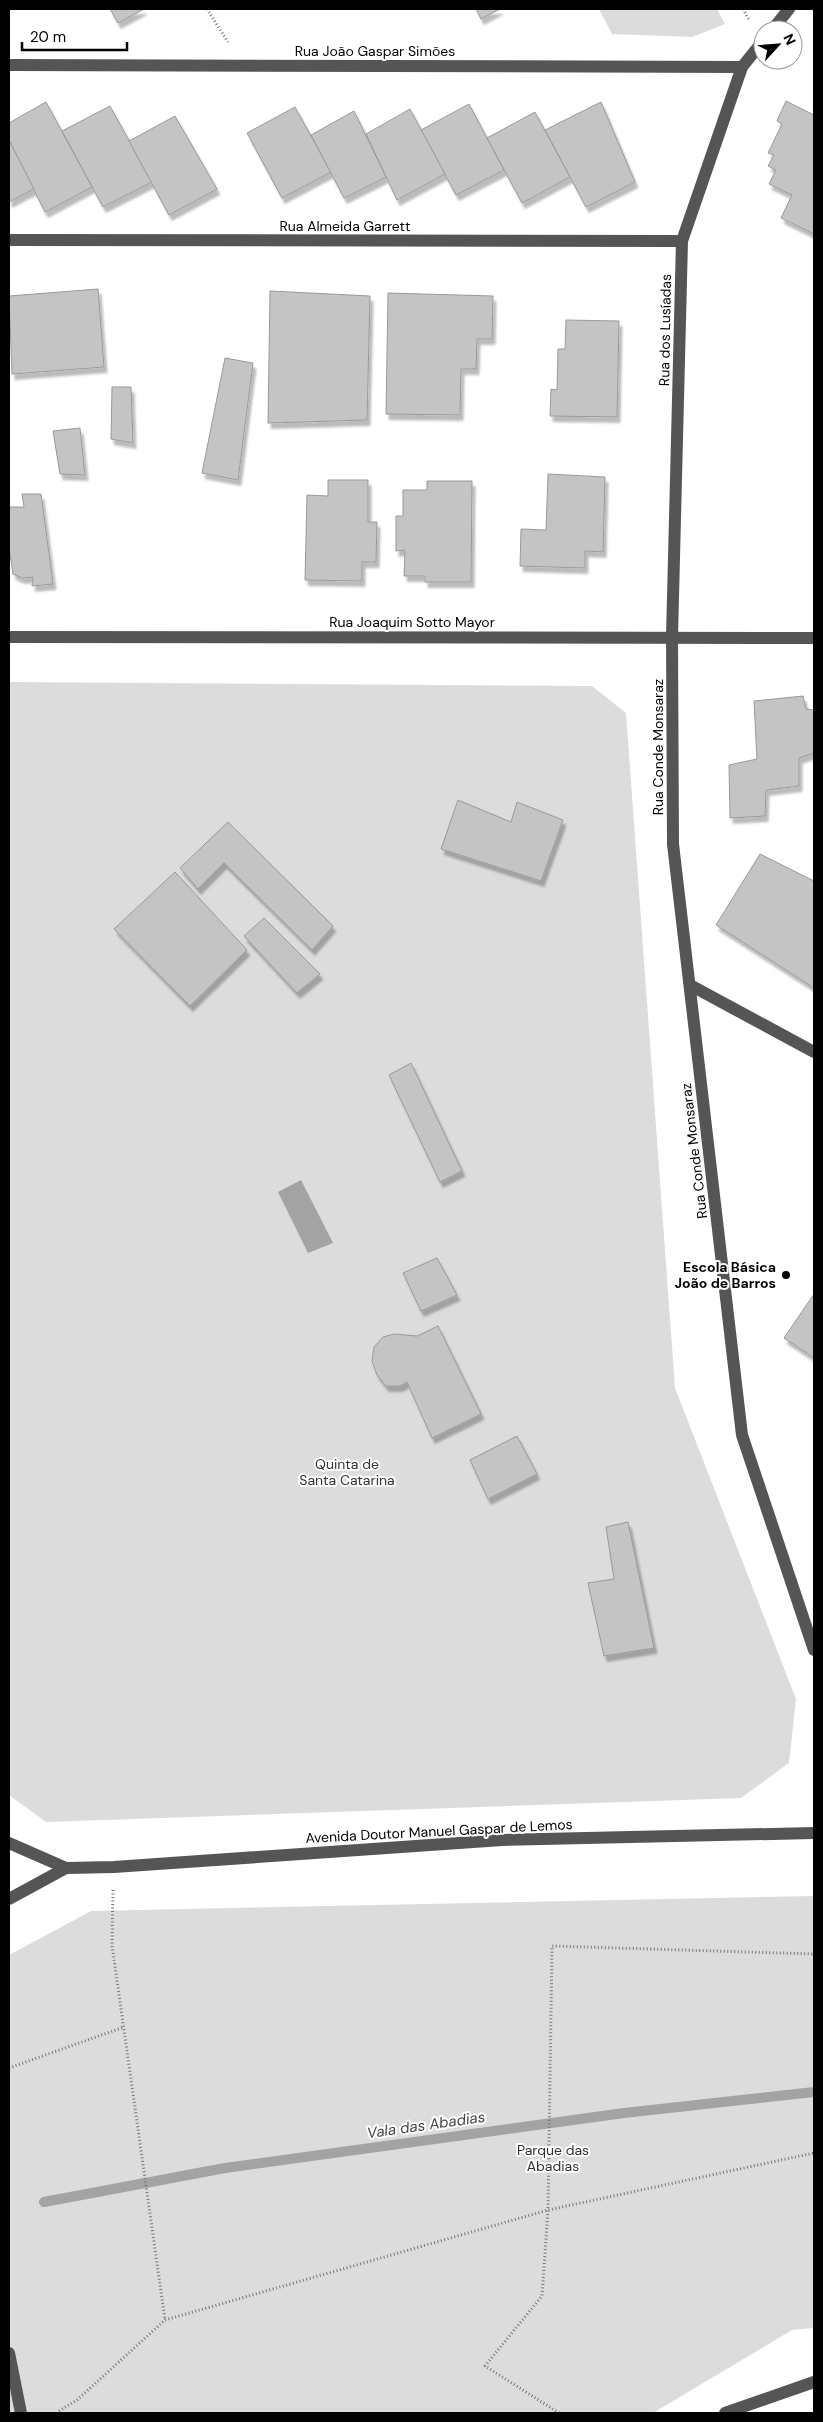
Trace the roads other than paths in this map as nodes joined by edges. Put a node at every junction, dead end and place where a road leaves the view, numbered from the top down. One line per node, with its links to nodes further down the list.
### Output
1 (789, 9): 2 (street)
2 (780, 20)
3 (753, 53): 5 (street, Rua dos Lusíadas)
4 (9, 65): 5 (street, Rua João Gaspar Simões)
5 (742, 67): 7 (street, Rua dos Lusíadas)
6 (9, 240): 7 (street, Rua Almeida Garrett)
7 (682, 241): 9 (street, Rua dos Lusíadas)
8 (9, 637): 9 (street, Rua Joaquim Sotto Mayor)
9 (672, 637): 10 (street, Rua Joaquim Sotto Mayor); 11 (street, Rua Conde Monsaraz)
10 (814, 638)
11 (690, 986): 12 (street); 13 (street, Rua Conde Monsaraz)
12 (814, 1052)
13 (814, 1650)
14 (814, 1833): 16 (street, Avenida Doutor Manuel Gaspar de Lemos)
15 (9, 1843): 16 (street)
16 (66, 1868): 17 (street)
17 (9, 1899)
18 (9, 2352): 20 (street)
19 (814, 2382): 21 (street)
20 (21, 2413)
21 (725, 2413)

